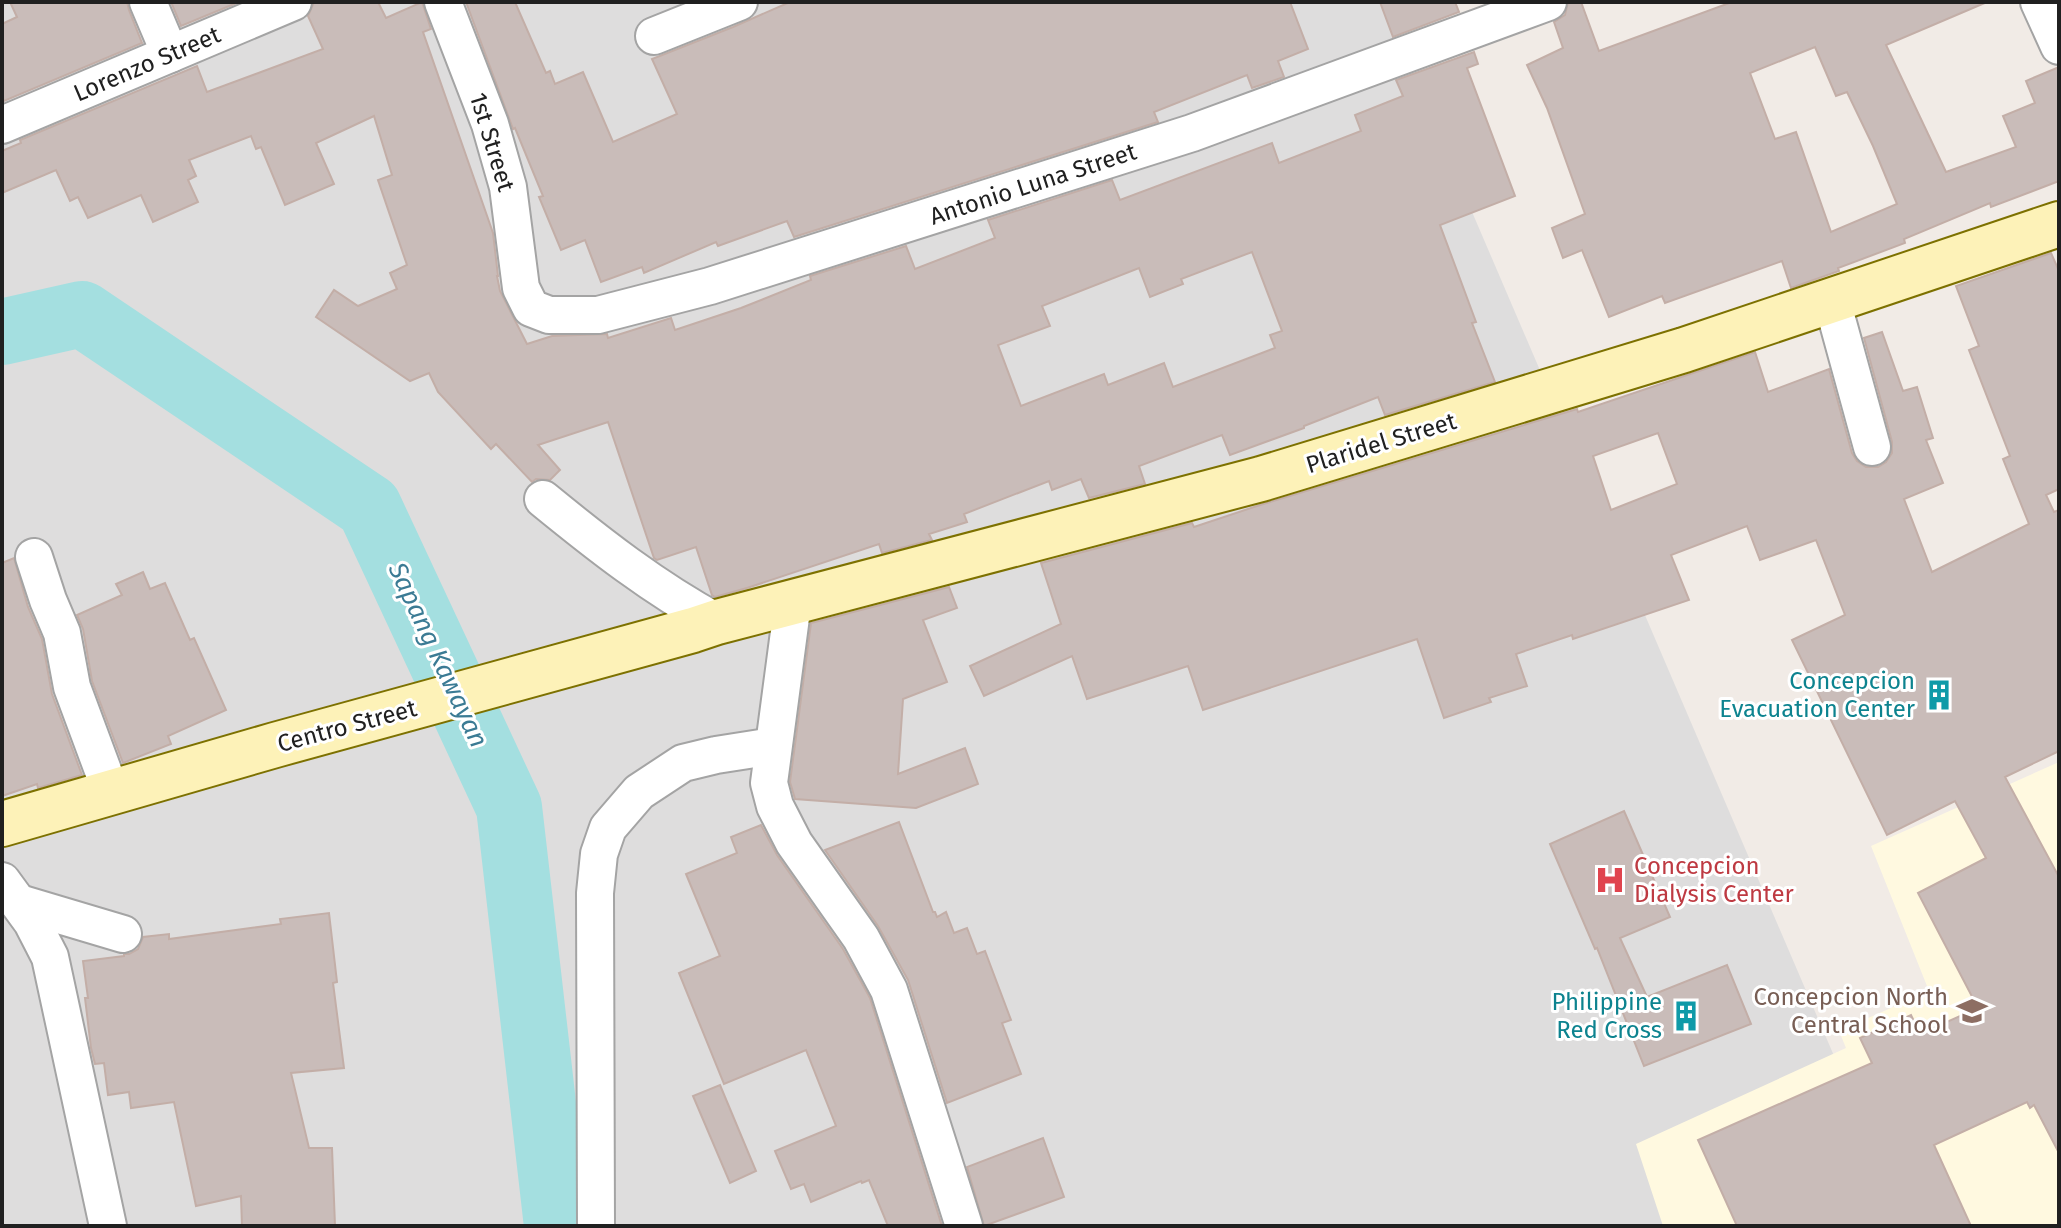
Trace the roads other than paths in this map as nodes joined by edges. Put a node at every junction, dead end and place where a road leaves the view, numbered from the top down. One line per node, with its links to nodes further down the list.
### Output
1 (148, 2): 9 (street)
2 (293, 2): 9 (street, Lorenzo Street)
3 (443, 2): 12 (street, 1st Street)
4 (739, 2): 7 (street)
5 (1548, 2): 12 (street, Antonio Luna Street)
6 (2039, 2): 8 (street)
7 (654, 36)
8 (2059, 46)
9 (170, 54): 10 (street, Lorenzo Street)
10 (2, 125)
11 (2059, 224): 13 (street, Plaridel Street)
12 (521, 288)
13 (1832, 301): 14 (street); 17 (street, Plaridel Street)
14 (1872, 447)
15 (543, 499): 18 (street)
16 (34, 557): 20 (street)
17 (793, 602): 18 (street, Plaridel Street); 19 (street)
18 (705, 626): 20 (street, Centro Street)
19 (773, 746): 25 (street); 26 (street)
20 (111, 792): 21 (street, Centro Street)
21 (2, 824)
22 (10, 892): 23 (street); 24 (street)
23 (123, 934)
24 (108, 1226)
25 (596, 1226)
26 (964, 1226)

